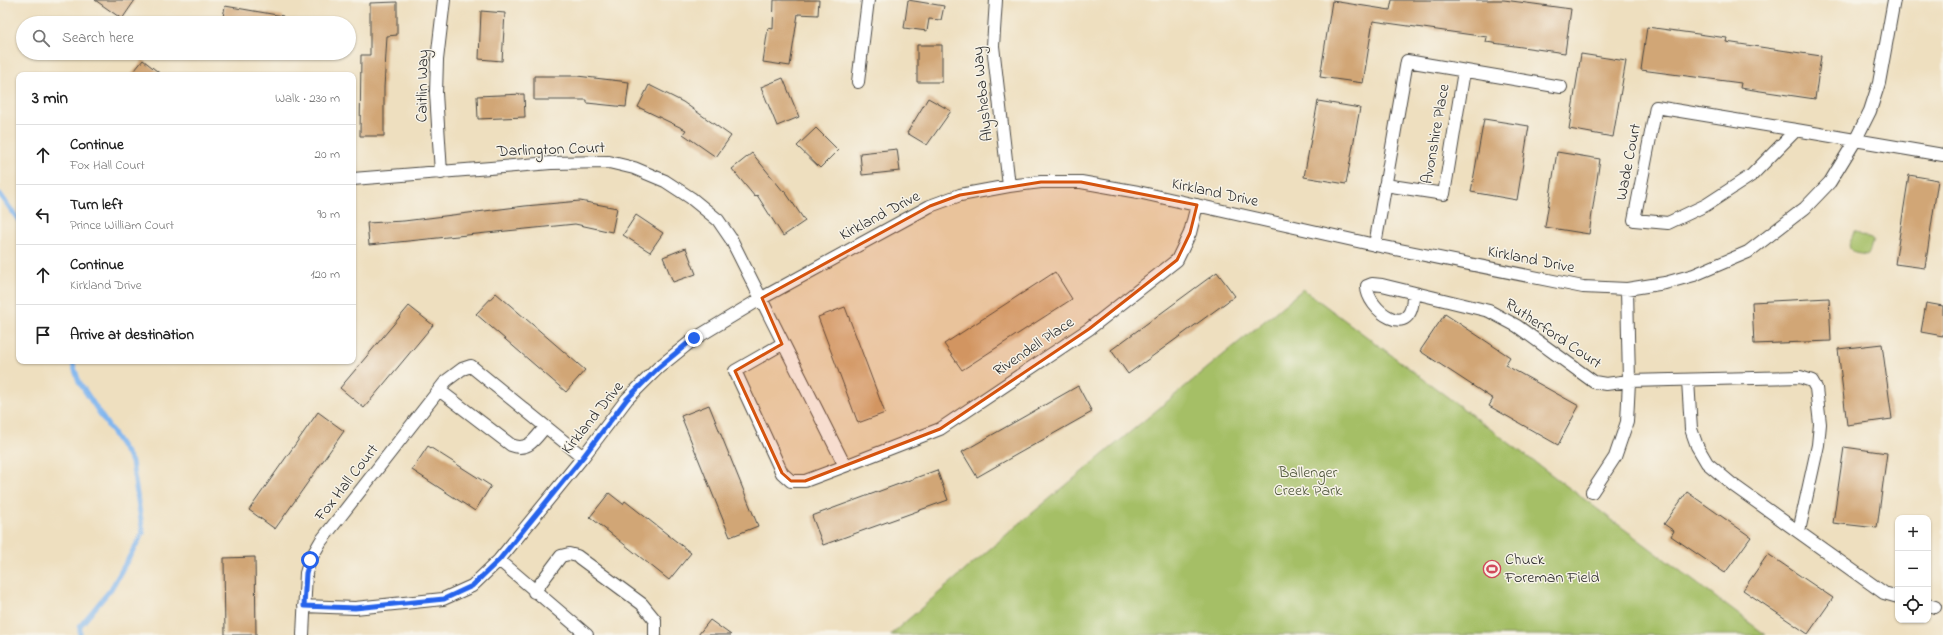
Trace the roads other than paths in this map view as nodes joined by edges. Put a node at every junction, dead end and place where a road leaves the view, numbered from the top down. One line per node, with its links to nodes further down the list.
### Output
1 (444, 0): 11 (street, Caitlin Way)
2 (868, 0): 6 (street)
3 (996, 0): 14 (street, Alysheba Way)
4 (1894, 0): 9 (street, Kirkland Drive)
5 (1464, 71): 7 (street, Avonshire Place); 13 (street, Avonshire Place); 13 (street, Avonshire Place)
6 (858, 82)
7 (1561, 87)
8 (1796, 130): 8 (street, Wade Court); 9 (street, Wade Court)
9 (1855, 141): 10 (street, Wade Court); 17 (street, Kirkland Drive)
10 (1943, 155)
11 (441, 172): 12 (street, Darlington Court); 19 (street, Darlington Court)
12 (356, 179)
13 (1385, 184): 16 (street, Avonshire Place)
14 (1009, 186): 15 (street, Kirkland Drive); 19 (street, Kirkland Drive)
15 (1198, 205): 16 (street, Kirkland Drive); 26 (street, Rivendell Place)
16 (1374, 245): 17 (street, Kirkland Drive)
17 (1627, 288): 22 (street)
18 (1413, 293): 22 (street, Rutherford Court)
19 (762, 298): 20 (street); 25 (street, Kirkland Drive)
20 (782, 344): 26 (street); 26 (street, Rivendell Place)
21 (1688, 380): 22 (street, Rutherford Court); 28 (street); 28 (street, Rutherford Court)
22 (1629, 381): 27 (street)
23 (439, 390): 24 (street); 24 (street, Fox Hall Court); 32 (street, Fox Hall Court)
24 (545, 427): 25 (street, Fox Hall Court)
25 (583, 457): 29 (street, Kirkland Drive)
26 (845, 466)
27 (1592, 492)
28 (1799, 531): 31 (street)
29 (499, 560): 30 (street); 32 (street, Kirkland Drive)
30 (534, 592): 34 (street); 35 (street)
31 (1895, 596)
32 (304, 606): 33 (street, Fox Hall Court)
33 (304, 635)
34 (587, 635)
35 (655, 635)

